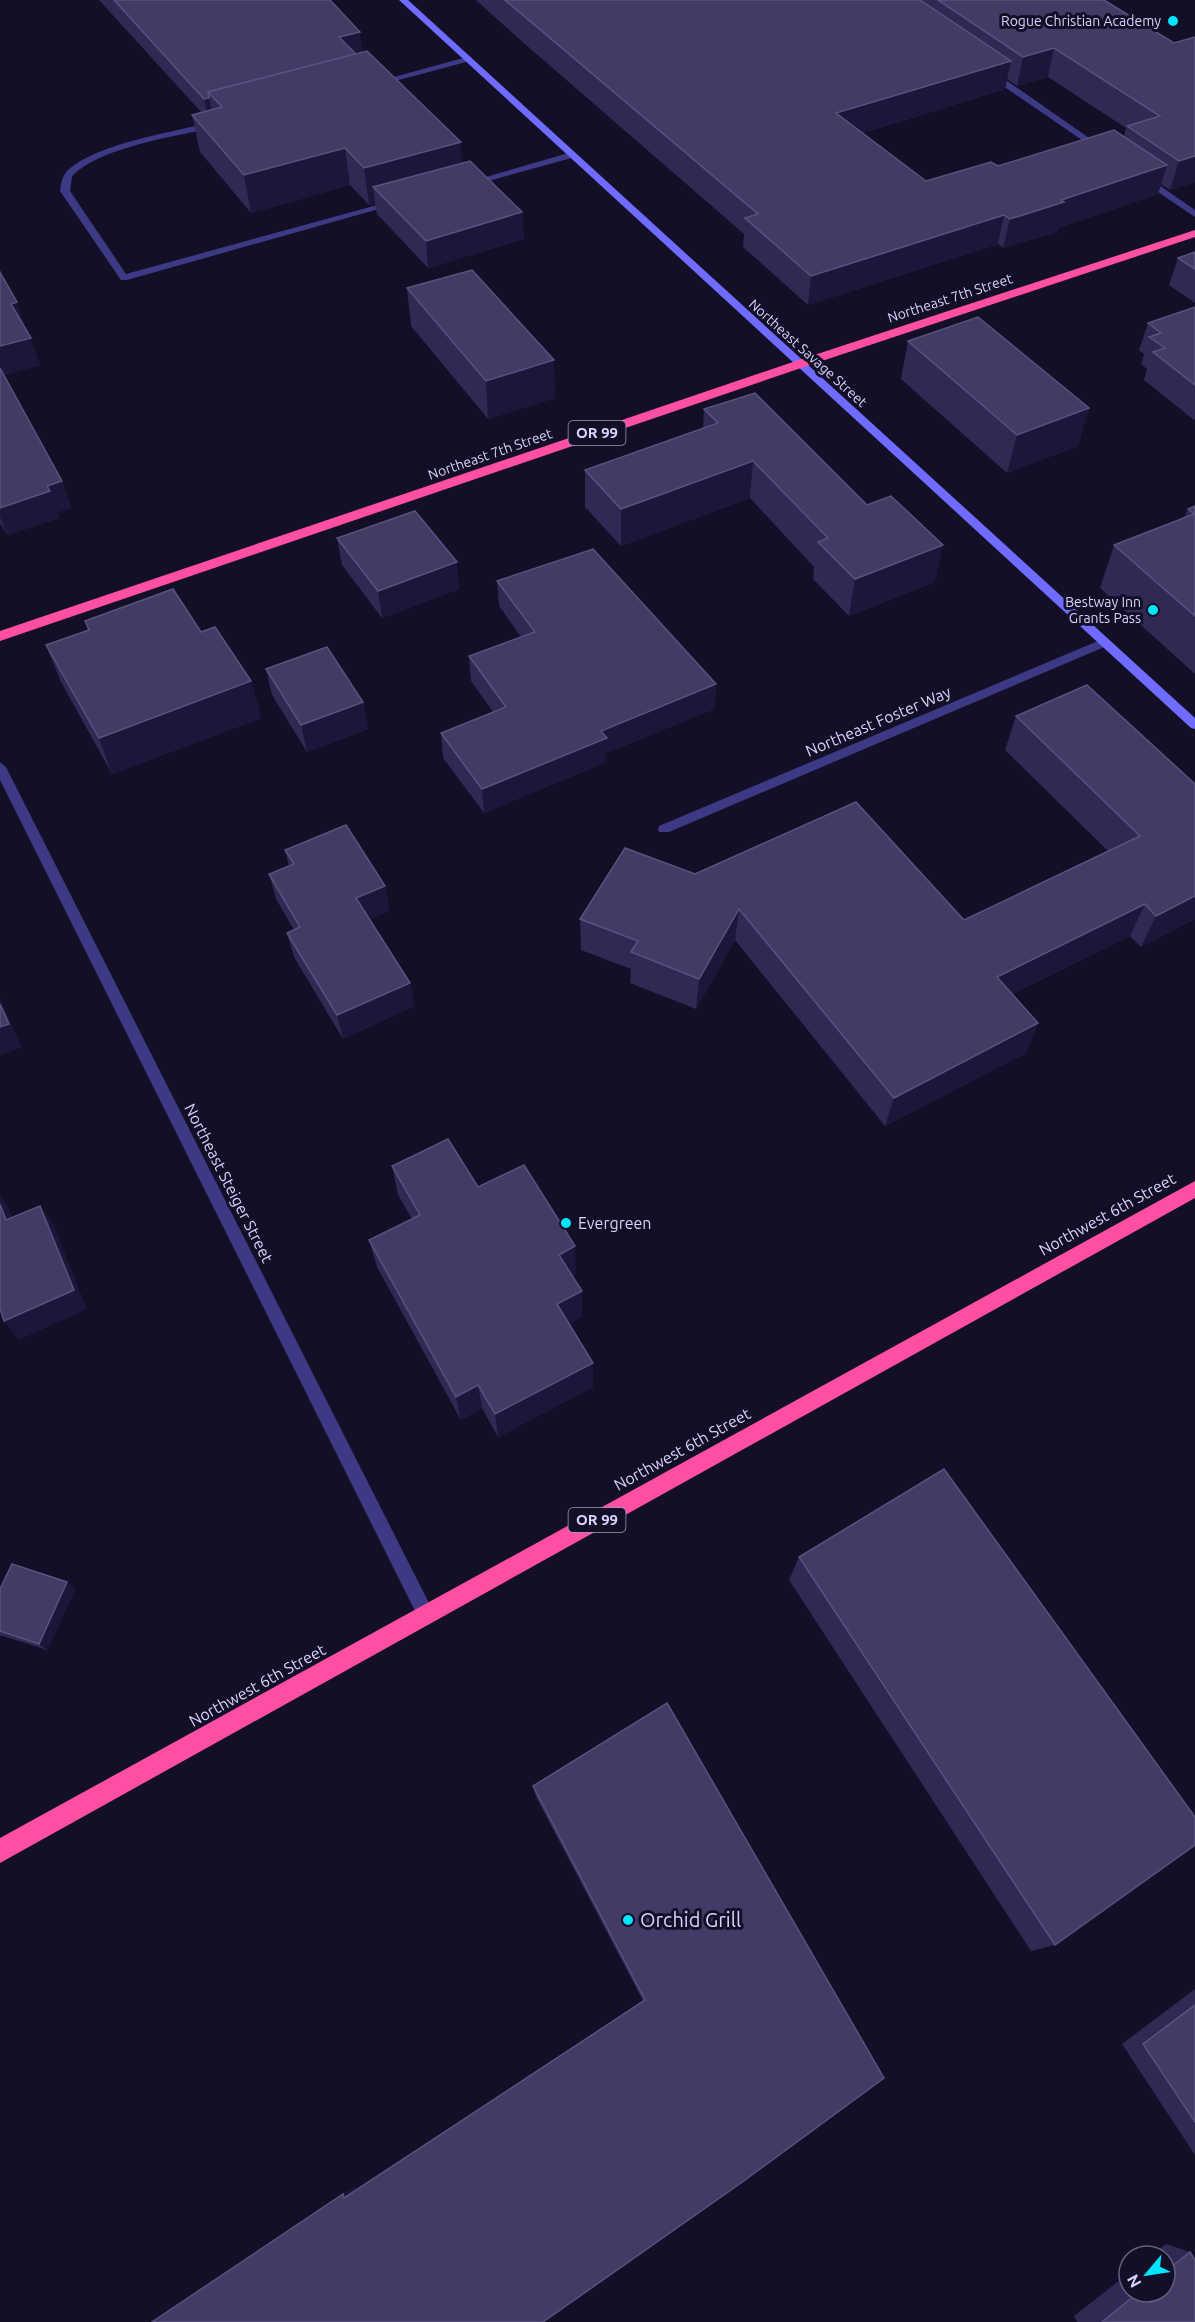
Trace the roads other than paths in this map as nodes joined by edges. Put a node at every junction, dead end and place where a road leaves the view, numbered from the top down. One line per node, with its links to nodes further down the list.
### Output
1 (403, 0): 2 (street, Northeast Savage Street)
2 (467, 59): 4 (street); 7 (street, Northeast Savage Street)
3 (981, 67): 6 (street)
4 (363, 86)
5 (224, 122): 10 (street)
6 (1109, 154)
7 (572, 155): 9 (street); 13 (street, Northeast Savage Street)
8 (1138, 175): 11 (street)
9 (456, 187)
10 (410, 199)
11 (1195, 214)
12 (1195, 232): 13 (highway, Northeast 7th Street / OR 99)
13 (800, 364): 14 (highway, Northeast 7th Street / OR 99); 15 (street, Northeast Savage Street)
14 (0, 636)
15 (1105, 642): 16 (street, Northeast Savage Street); 18 (street, Northeast Foster Way)
16 (1195, 725)
17 (0, 767): 20 (street, Northeast Steiger Street)
18 (664, 829)
19 (1195, 1189): 20 (highway, Northwest 6th Street / OR 99)
20 (426, 1615): 21 (highway, Northwest 6th Street / OR 99)
21 (0, 1851)

